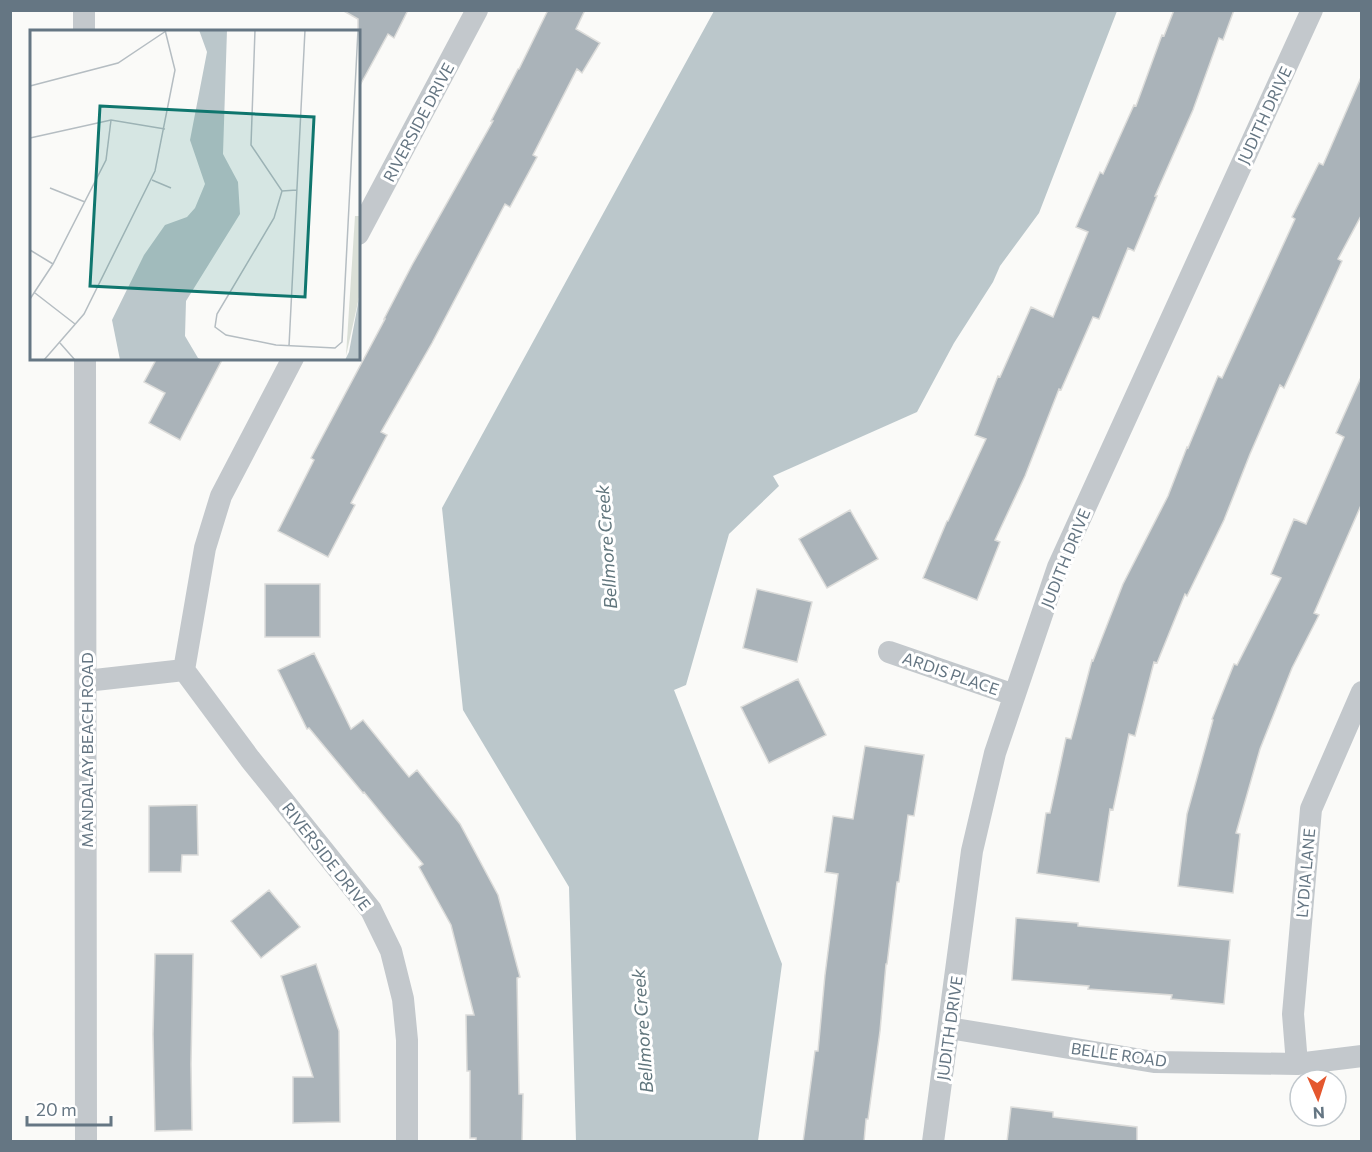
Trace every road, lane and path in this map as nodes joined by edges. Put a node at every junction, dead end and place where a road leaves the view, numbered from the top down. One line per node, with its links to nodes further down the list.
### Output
1 (84, 10): 4 (street)
2 (477, 10): 5 (street, RIVERSIDE DRIVE)
3 (1312, 10): 12 (street, JUDITH DRIVE)
4 (84, 30)
5 (360, 230)
6 (85, 360): 10 (street, MANDALAY BEACH ROAD)
7 (292, 360): 9 (street)
8 (889, 652): 12 (street, ARDIS PLACE)
9 (184, 670): 10 (street); 17 (street, RIVERSIDE DRIVE)
10 (86, 681): 16 (street, MANDALAY BEACH ROAD)
11 (1362, 692): 15 (street, LYDIA LANE)
12 (1014, 695): 13 (street, JUDITH DRIVE)
13 (949, 1028): 15 (street, BELLE ROAD); 18 (street, JUDITH DRIVE)
14 (1362, 1056): 15 (street, BELLE ROAD)
15 (1297, 1064)
16 (86, 1142)
17 (407, 1142)
18 (933, 1142)

